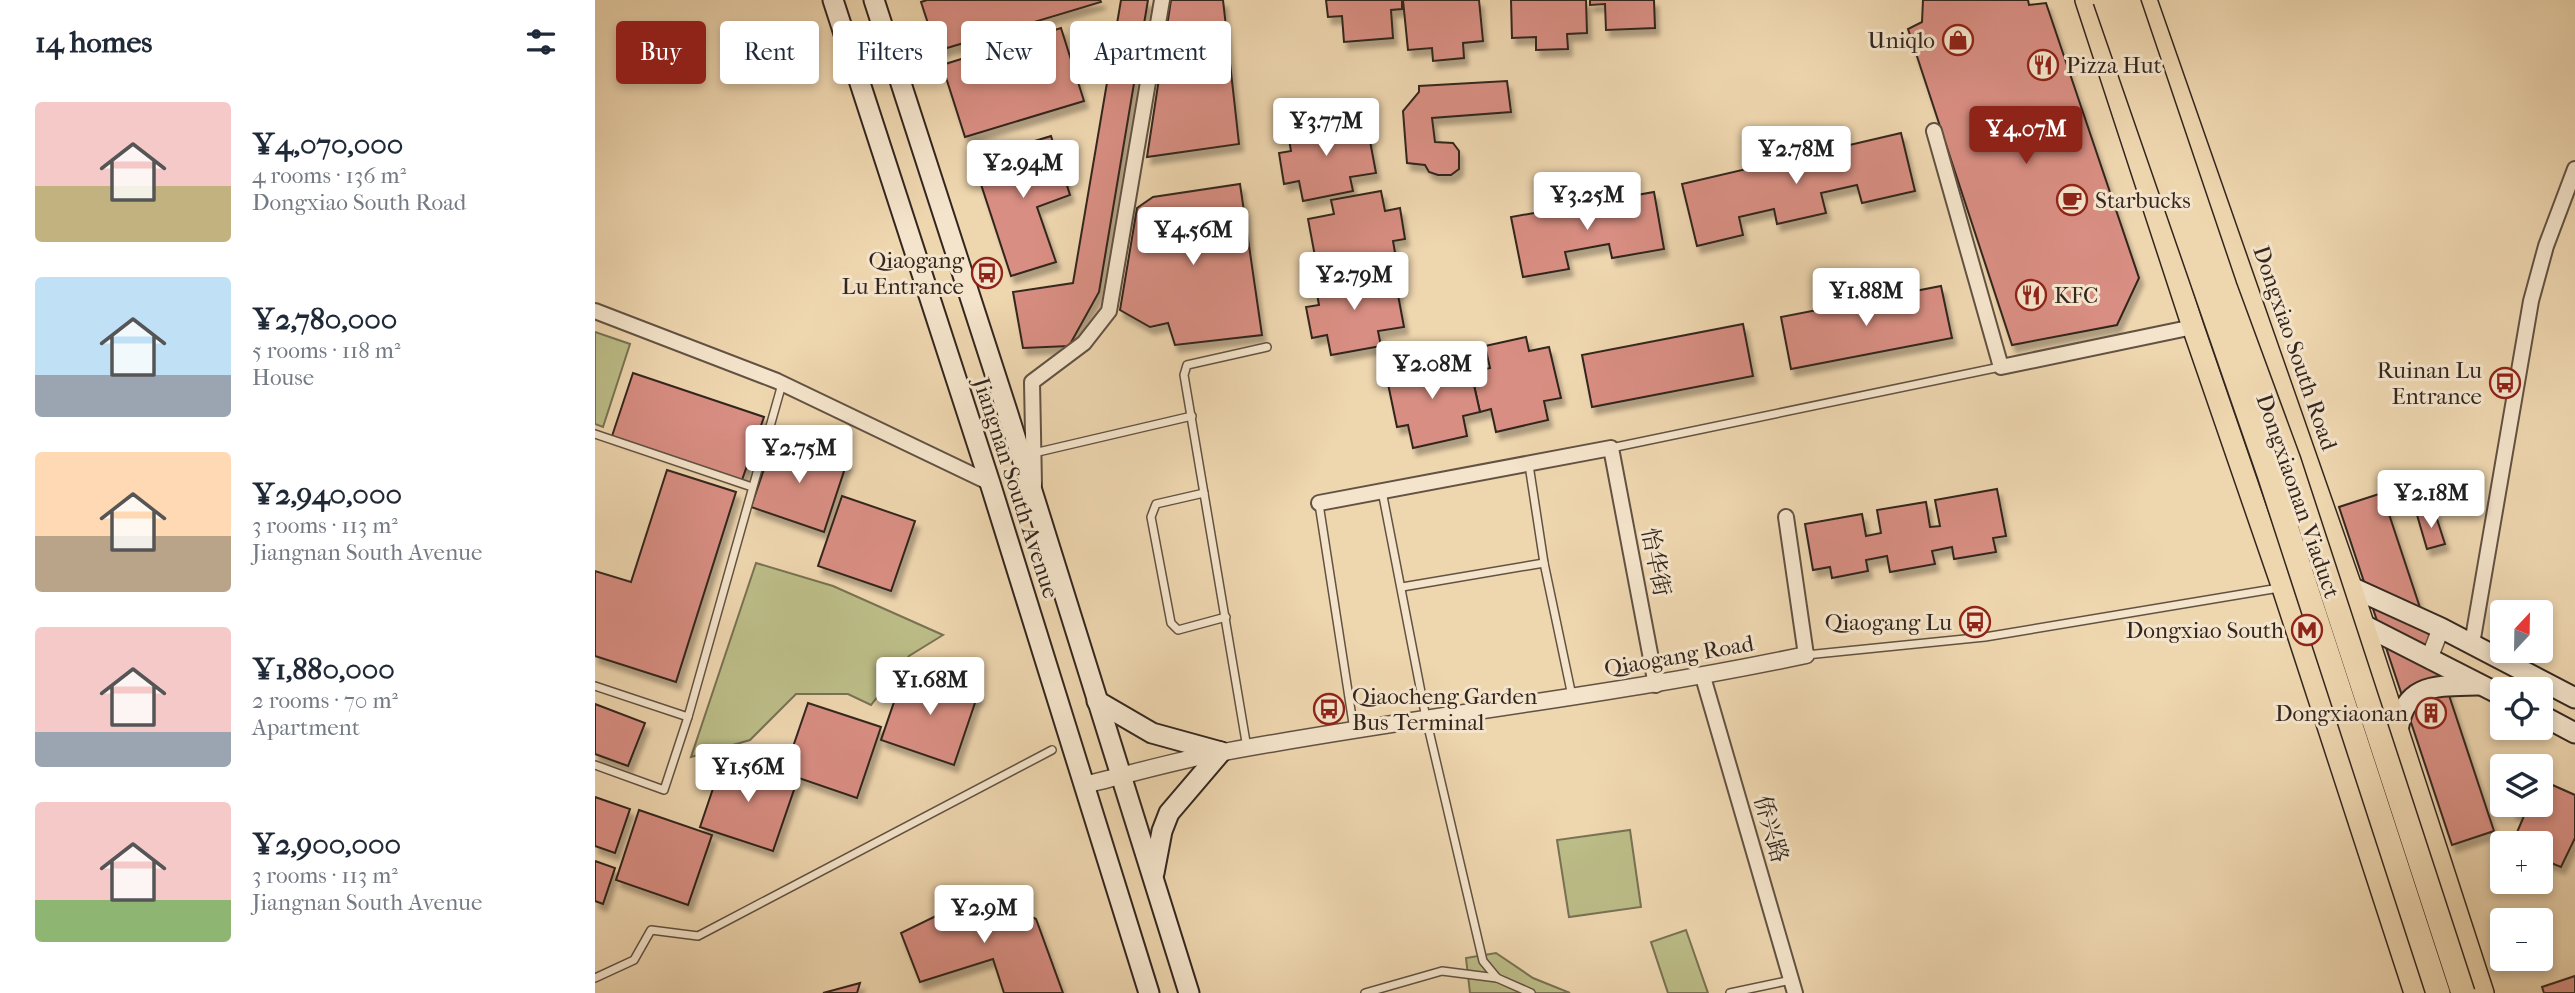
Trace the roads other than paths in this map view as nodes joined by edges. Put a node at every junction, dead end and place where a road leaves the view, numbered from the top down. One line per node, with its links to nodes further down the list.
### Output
1 (833, 0): 20 (main road, Jiangnan South Avenue)
2 (874, 0): 24 (main road, Jiangnan South Avenue)
3 (1162, 0): 18 (street)
4 (2086, 0): 11 (main road)
5 (2105, 0): 69 (highway, Dongxiaonan Viaduct, bridge)
6 (2128, 0): 70 (highway, Dongxiaonan Viaduct, bridge)
7 (2146, 0): 29 (main road, Dongxiao South Road)
8 (1934, 131): 13 (street)
9 (2575, 169): 34 (street)
10 (595, 311): 14 (street)
11 (2193, 327): 13 (street); 30 (main road)
12 (1267, 347): 15 (lane)
13 (2001, 367): 17 (lane)
14 (782, 383): 20 (street); 21 (lane)
15 (1192, 416): 18 (lane); 23 (lane)
16 (595, 434): 21 (lane)
17 (1611, 448): 19 (street); 38 (street, 怡华街)
18 (1034, 453): 24 (street)
19 (1529, 465): 22 (street); 27 (lane)
20 (990, 483): 58 (main road, Jiangnan South Avenue)
21 (752, 487): 45 (lane)
22 (1382, 491): 25 (street); 28 (lane)
23 (1204, 493): 31 (lane); 31 (lane)
24 (1034, 497): 44 (main road, Jiangnan South Avenue)
25 (1319, 503): 48 (lane)
26 (1786, 517): 35 (street)
27 (1544, 563): 28 (lane); 42 (lane)
28 (1402, 587): 46 (lane)
29 (2351, 587): 30 (main road); 32 (main road, Dongxiao South Road); 33 (main road)
30 (2283, 588): 32 (main road); 35 (lane, Qiaogang Road); 57 (main road)
31 (1226, 617): 51 (lane)
32 (2363, 624): 36 (main road); 49 (main road, Dongxiao South Road)
33 (2441, 628): 34 (main road); 36 (street)
34 (2472, 644): 43 (main road)
35 (1806, 656): 37 (street, Qiaogang Road)
36 (2429, 659): 39 (main road)
37 (1703, 677): 38 (street, Qiaogang Road); 62 (street, 侨兴路)
38 (1656, 685): 42 (street, Qiaogang Road)
39 (2481, 685): 41 (main road); 49 (main road)
40 (595, 686): 45 (lane)
41 (2490, 690)
42 (1572, 696): 46 (street, Qiaogang Road)
43 (2575, 698)
44 (1097, 701): 53 (main road); 56 (main road, Jiangnan South Avenue)
45 (688, 717): 54 (lane)
46 (1426, 718): 48 (street, Qiaogang Road); 61 (lane)
47 (2553, 721): 50 (main road)
48 (1354, 730): 51 (street, Qiaogang Road)
49 (2398, 732): 55 (main road, Dongxiao South Road)
50 (2575, 733)
51 (1247, 748): 53 (street, Qiaogang Road)
52 (1052, 750): 60 (lane)
53 (1221, 752): 56 (street, Qiaogang Road); 59 (main road)
54 (595, 765)
55 (2410, 768): 57 (main road); 71 (main road, Dongxiao South Road)
56 (1120, 776): 58 (street, Qiaogang Road); 59 (main road, Jiangnan South Avenue)
57 (2348, 784): 68 (main road)
58 (1084, 785): 63 (main road, Jiangnan South Avenue)
59 (1153, 880): 64 (main road, Jiangnan South Avenue)
60 (595, 978)
61 (1497, 978): 65 (lane); 66 (lane)
62 (1793, 987): 67 (lane)
63 (1149, 993)
64 (1189, 993)
65 (1365, 993)
66 (1531, 993)
67 (1730, 993)
68 (2415, 993)
69 (2438, 993)
70 (2463, 993)
71 (2483, 993)

